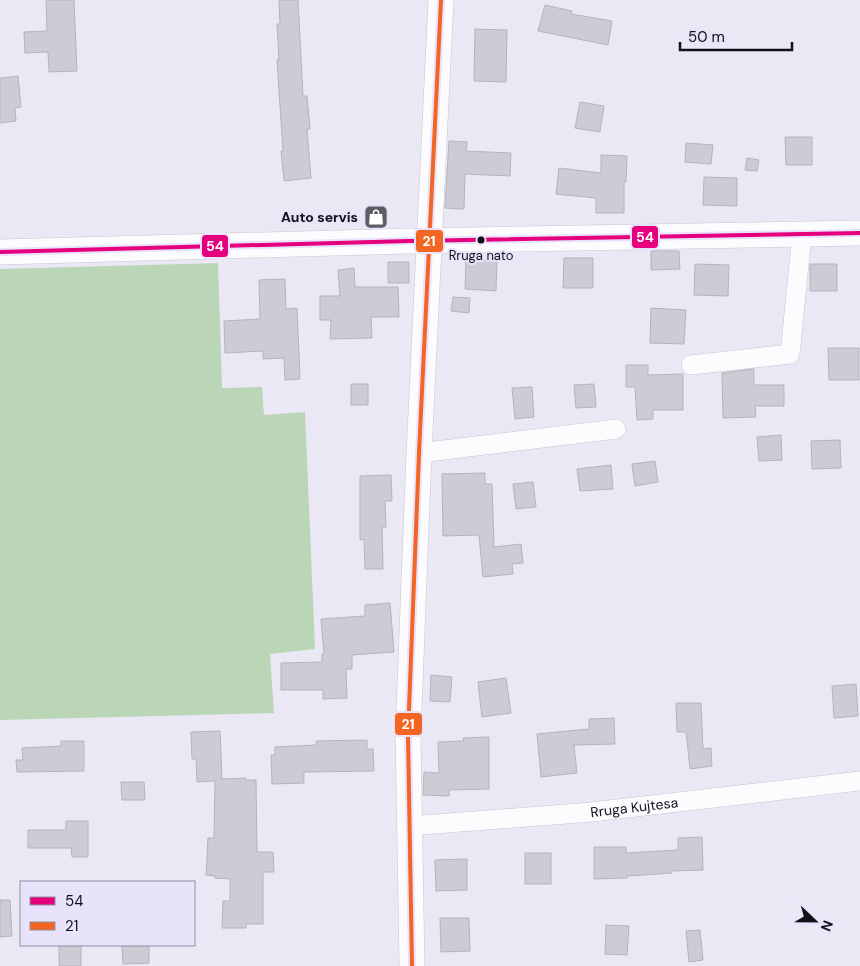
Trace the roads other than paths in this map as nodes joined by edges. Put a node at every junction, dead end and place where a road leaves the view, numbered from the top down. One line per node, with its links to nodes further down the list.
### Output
1 (441, 0): 4 (main road)
2 (802, 234): 3 (main road); 4 (main road); 6 (street)
3 (860, 234)
4 (429, 241): 5 (main road); 8 (main road)
5 (0, 252)
6 (691, 365)
7 (616, 429): 8 (street)
8 (419, 453): 10 (main road)
9 (860, 781): 10 (street, Rruga Kujtesa)
10 (408, 826): 11 (main road)
11 (412, 966)

